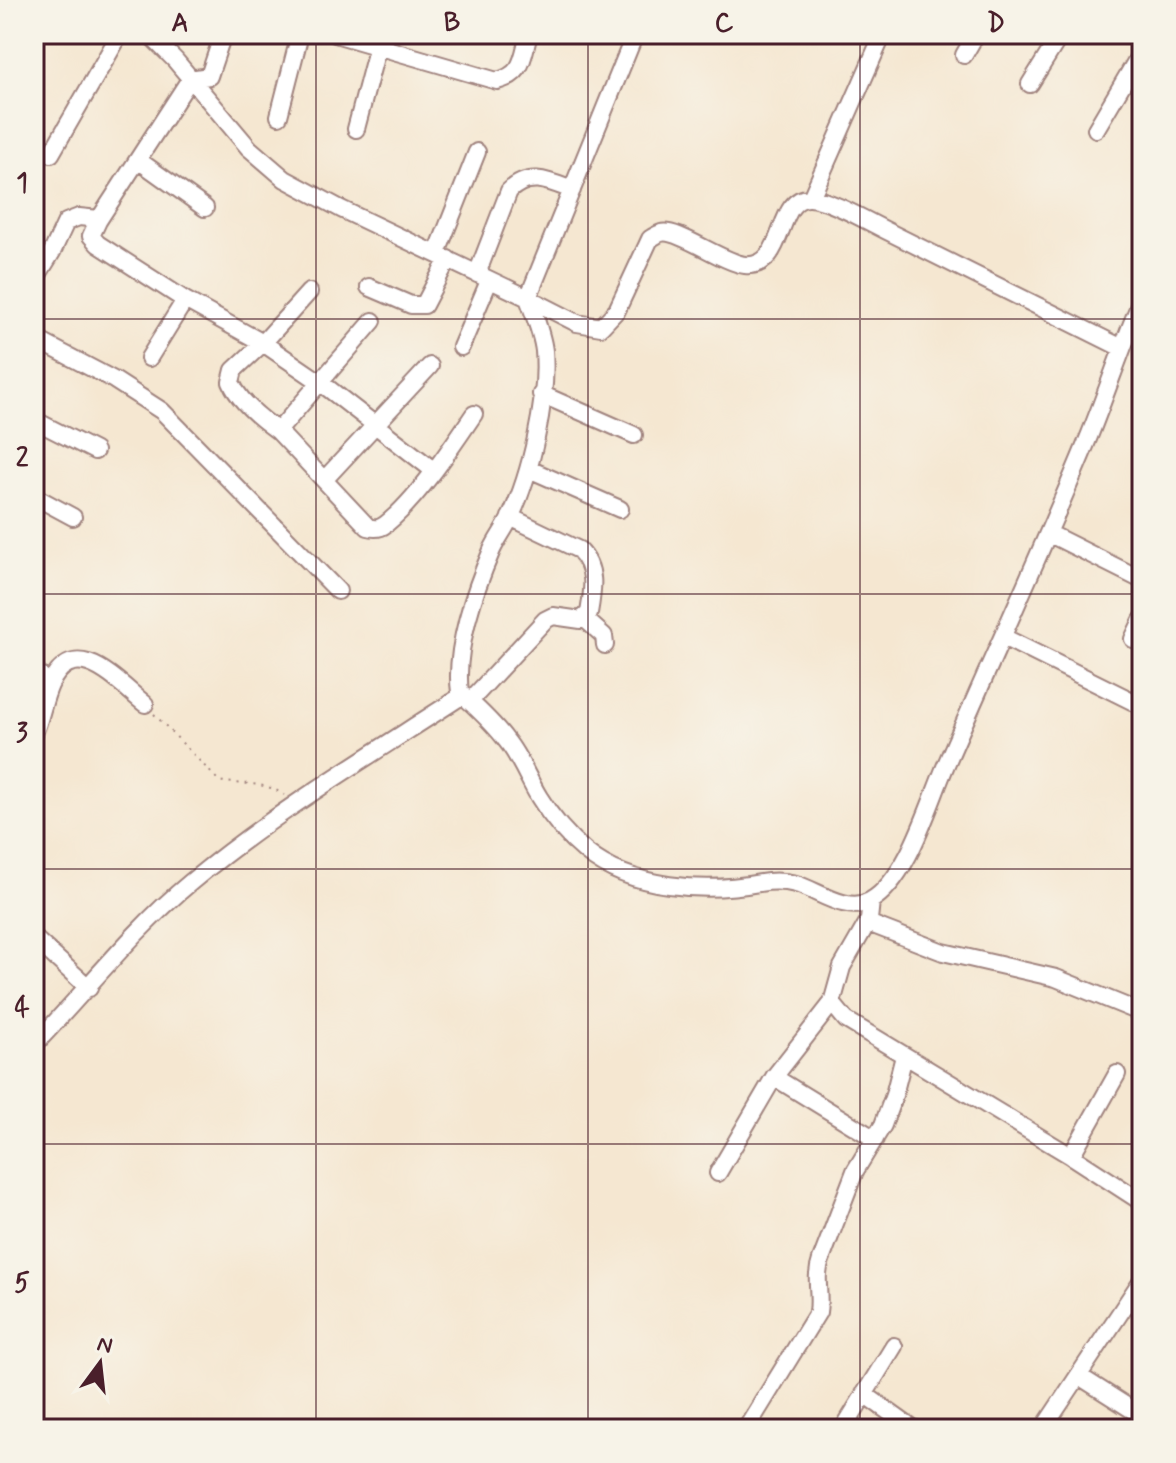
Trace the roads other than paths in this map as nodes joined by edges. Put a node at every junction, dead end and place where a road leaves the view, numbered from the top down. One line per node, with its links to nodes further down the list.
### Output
1 (120, 34): 20 (street)
2 (149, 34): 14 (street)
3 (223, 34): 14 (street)
4 (300, 34): 16 (street)
5 (335, 34): 11 (street)
6 (529, 34): 11 (street)
7 (635, 34): 22 (street)
8 (883, 34): 23 (street)
9 (976, 34): 13 (street)
10 (1061, 34): 15 (street)
11 (379, 40): 17 (street)
12 (1142, 51): 18 (street)
13 (964, 55)
14 (190, 79): 21 (street); 26 (street)
15 (1030, 84)
16 (279, 116)
17 (356, 129)
18 (1096, 129)
19 (477, 152): 26 (street)
20 (51, 154)
21 (138, 160): 24 (street); 25 (street)
22 (572, 190): 28 (street); 31 (street)
23 (811, 198): 31 (street); 38 (street)
24 (205, 208)
25 (99, 219): 27 (street); 33 (street)
26 (442, 256): 28 (street); 29 (street)
27 (37, 270)
28 (483, 277): 31 (street); 37 (street)
29 (369, 287)
30 (309, 292): 36 (street)
31 (528, 298): 42 (street)
32 (1142, 299): 38 (street)
33 (185, 300): 36 (street); 39 (street)
34 (373, 321): 41 (street)
35 (34, 338): 58 (street)
36 (263, 343): 41 (street); 46 (street)
37 (461, 347)
38 (1122, 348): 56 (street)
39 (149, 358)
40 (430, 366): 45 (street)
41 (320, 382): 45 (street); 46 (street)
42 (541, 394): 47 (street); 49 (street)
43 (474, 414): 50 (street)
44 (34, 420): 48 (street)
45 (376, 424): 50 (street); 51 (street)
46 (278, 431): 51 (street)
47 (634, 435)
48 (95, 451)
49 (529, 469): 53 (street); 55 (street)
50 (433, 470): 51 (street)
51 (324, 480)
52 (34, 496): 54 (street)
53 (620, 509)
54 (73, 517)
55 (510, 517): 59 (street); 66 (street)
56 (1048, 533): 57 (street); 61 (street)
57 (1142, 580)
58 (338, 591)
59 (585, 619): 63 (street); 66 (street)
60 (1142, 620): 62 (street)
61 (1003, 637): 68 (street); 70 (street)
62 (1133, 639)
63 (605, 645)
64 (34, 671): 65 (street)
65 (51, 683): 67 (street); 69 (street)
66 (466, 698): 70 (street); 73 (street)
67 (145, 704)
68 (1142, 706)
69 (34, 733)
70 (871, 901): 71 (street)
71 (868, 923): 74 (street); 75 (street)
72 (34, 938): 73 (street)
73 (89, 988): 76 (street)
74 (832, 1003): 77 (street); 79 (street)
75 (1142, 1013)
76 (34, 1045)
77 (904, 1056): 80 (street); 81 (street)
78 (1117, 1074): 81 (street)
79 (774, 1077): 80 (street); 82 (street)
80 (875, 1139): 89 (street)
81 (1071, 1156): 83 (street)
82 (718, 1173)
83 (1140, 1196)
84 (1139, 1292): 86 (street)
85 (894, 1346): 87 (street)
86 (1079, 1376): 88 (street); 92 (street)
87 (864, 1394): 90 (street); 91 (street)
88 (1142, 1416)
89 (746, 1429)
90 (843, 1429)
91 (913, 1429)
92 (1043, 1429)

